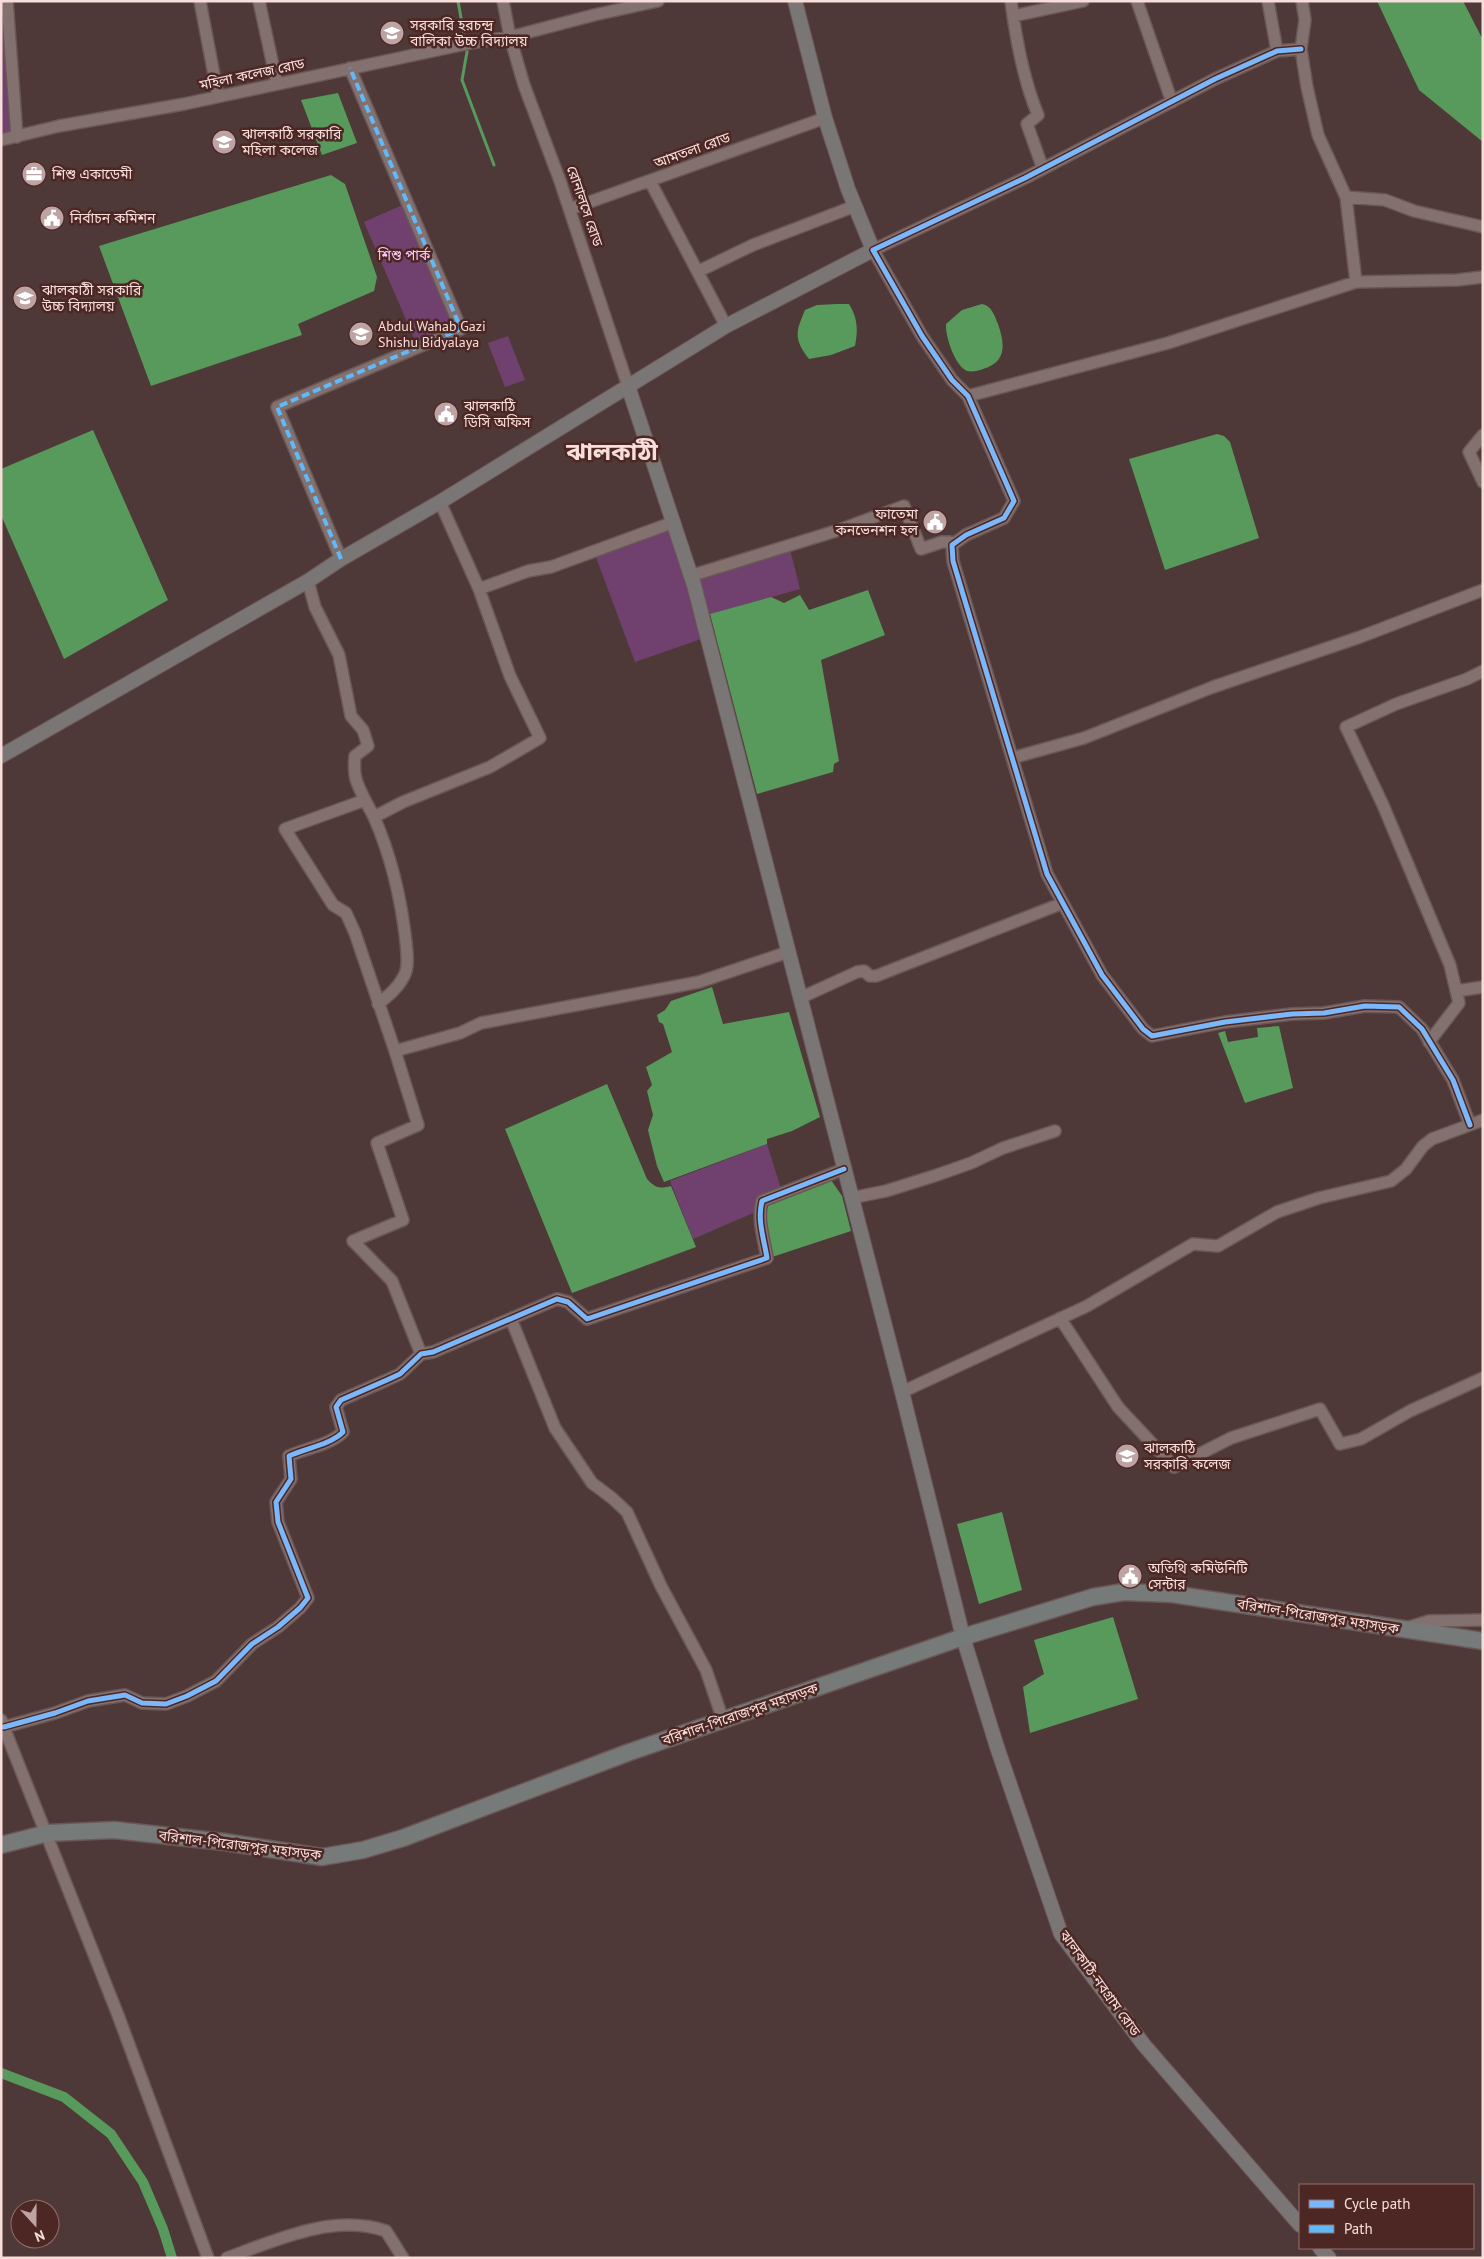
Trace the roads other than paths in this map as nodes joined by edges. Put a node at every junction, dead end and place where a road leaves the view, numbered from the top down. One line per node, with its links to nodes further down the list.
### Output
1 (7, 1): 21 (street)
2 (200, 1): 18 (street)
3 (259, 1): 17 (street)
4 (503, 1): 13 (street, রোনালসে রোড)
5 (658, 1): 13 (street, মহিলা কলেজ রোড)
6 (795, 1): 20 (main road)
7 (1011, 1): 12 (street)
8 (1083, 1): 12 (street)
9 (1137, 1): 19 (street)
10 (1268, 1): 15 (street)
11 (1302, 1): 14 (street)
12 (1013, 16): 23 (street)
13 (510, 37): 16 (street, মহিলা কলেজ রোড); 27 (street, রোনালসে রোড)
14 (1301, 49): 15 (street); 25 (street)
15 (1277, 51): 19 (street)
16 (350, 68): 17 (street, মহিলা কলেজ রোড); 41 (street)
17 (277, 84): 18 (street, মহিলা কলেজ রোড)
18 (218, 96): 21 (street, মহিলা কলেজ রোড)
19 (1172, 102): 23 (street)
20 (825, 118): 24 (street, আমতলা রোড); 26 (main road)
21 (18, 137): 22 (street, মহিলা কলেজ রোড)
22 (1, 140)
23 (1043, 169): 29 (street)
24 (650, 181): 27 (street, আমতলা রোড); 30 (street)
25 (1346, 197): 28 (street); 32 (street)
26 (855, 206): 29 (main road); 30 (street)
27 (570, 209): 34 (street, রোনালসে রোড)
28 (1483, 228)
29 (873, 250): 33 (main road); 35 (street)
30 (699, 271): 33 (street)
31 (1483, 277): 32 (street)
32 (1356, 282): 35 (street)
33 (726, 326): 34 (main road)
34 (628, 386): 38 (main road); 39 (main road, ঝালকাঠি-নবগ্রাম রোড)
35 (968, 396): 40 (street)
36 (1483, 435): 37 (street)
37 (1483, 482)
38 (440, 502): 41 (main road); 44 (street)
39 (674, 522): 42 (main road, ঝালকাঠি-নবগ্রাম রোড); 44 (street)
40 (952, 545): 42 (street); 48 (street)
41 (341, 559): 43 (main road)
42 (690, 576): 52 (main road, ঝালকাঠি-নবগ্রাম রোড)
43 (308, 581): 47 (main road); 49 (street)
44 (479, 589): 50 (street)
45 (1483, 590): 48 (street)
46 (1483, 671): 54 (street)
47 (1, 756)
48 (1012, 758): 51 (street)
49 (365, 800): 50 (street); 56 (street)
50 (374, 817): 56 (street)
51 (1063, 903): 55 (street); 57 (street)
52 (788, 952): 55 (main road, ঝালকাঠি-নবগ্রাম রোড); 58 (street)
53 (1483, 987): 54 (street)
54 (1456, 991): 57 (street)
55 (800, 998): 62 (main road, ঝালকাঠি-নবগ্রাম রোড)
56 (378, 1004): 58 (street)
57 (1429, 1042): 60 (street)
58 (396, 1051): 66 (street)
59 (1483, 1120): 60 (street)
60 (1470, 1125): 64 (street)
61 (1055, 1131): 63 (street)
62 (844, 1169): 63 (main road, ঝালকাঠি-নবগ্রাম রোড); 65 (street)
63 (851, 1198): 68 (main road, ঝালকাঠি-নবগ্রাম রোড)
64 (1060, 1318): 67 (street); 68 (street)
65 (511, 1319): 66 (street); 73 (street)
66 (421, 1354): 74 (street)
67 (1483, 1378)
68 (902, 1392): 71 (main road, ঝালকাঠি-নবগ্রাম রোড)
69 (1483, 1620): 70 (street)
70 (1402, 1629): 71 (highway, বরিশাল-পিরোজপুর মহাসড়ক); 72 (highway, বরিশাল-পিরোজপুর মহাসড়ক)
71 (963, 1637): 73 (highway, বরিশাল-পিরোজপুর মহাসড়ক); 77 (main road, ঝালকাঠি-নবগ্রাম রোড)
72 (1483, 1641)
73 (723, 1720): 75 (highway, বরিশাল-পিরোজপুর মহাসড়ক)
74 (2, 1723): 75 (street)
75 (48, 1833): 76 (highway, বরিশাল-পিরোজপুর মহাসড়ক); 78 (street)
76 (1, 1845)
77 (1299, 2224)
78 (208, 2258)
79 (226, 2258): 80 (street)
80 (403, 2258)

